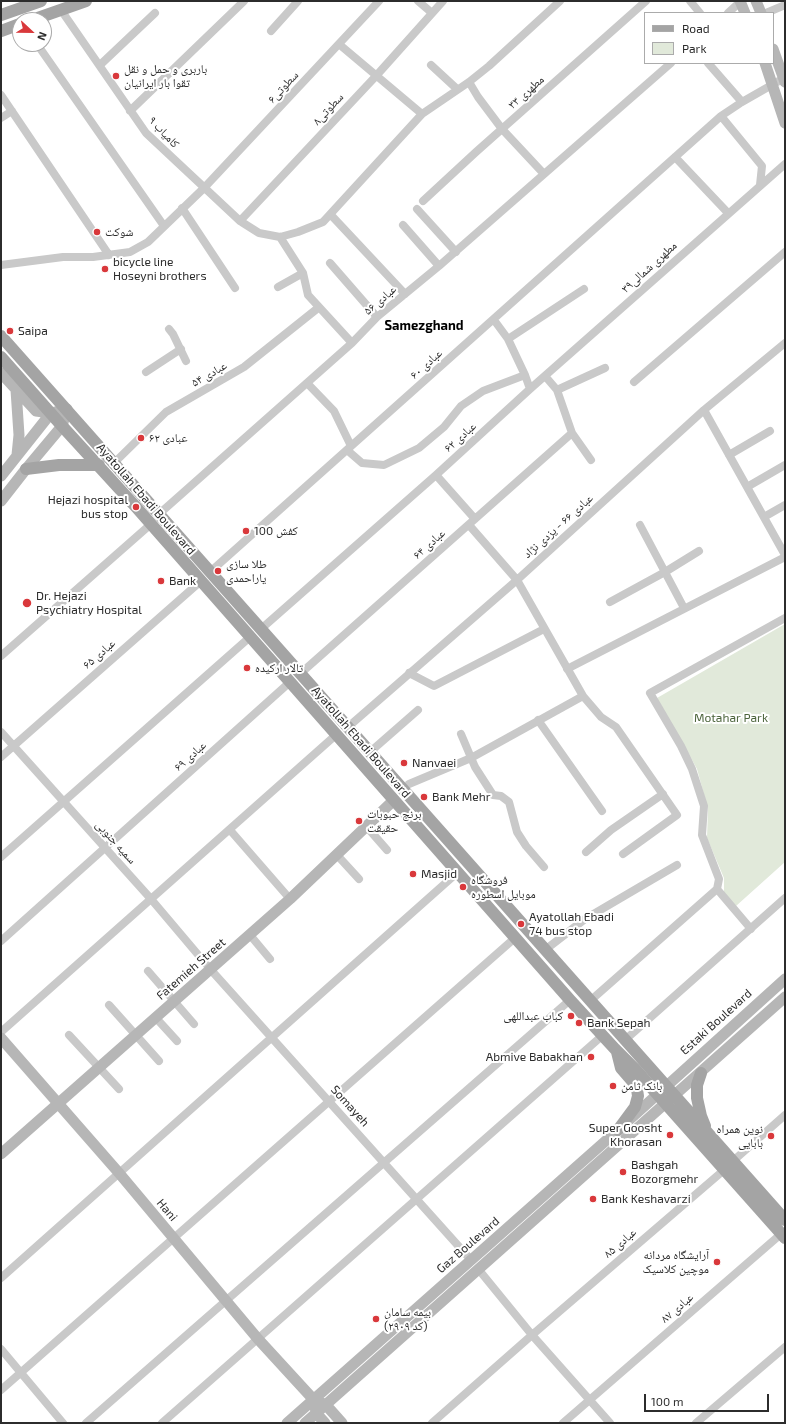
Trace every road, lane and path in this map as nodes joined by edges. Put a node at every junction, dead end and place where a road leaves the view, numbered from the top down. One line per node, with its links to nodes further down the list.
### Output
1 (41, 1): 23 (main road)
2 (86, 1): 14 (main road)
3 (244, 1): 43 (street)
4 (298, 1): 26 (street)
5 (379, 1): 27 (street, سطوتی۶)
6 (418, 1): 22 (street)
7 (443, 1): 22 (street, سطوتی۸)
8 (646, 1): 48 (street, مطهری ۳۳)
9 (690, 1): 15 (street)
10 (756, 1): 18 (main road)
11 (557, 2): 37 (street)
12 (740, 2): 16 (street); 17 (main road)
13 (785, 5): 19 (street)
14 (61, 10): 20 (main road); 33 (street, کامیاب ۹)
15 (699, 12)
16 (729, 12)
17 (745, 12)
18 (760, 12)
19 (768, 12)
20 (52, 13)
21 (154, 13): 33 (street)
22 (432, 13): 35 (street, سطوتی۸)
23 (1, 15)
24 (12, 27): 25 (main road)
25 (1, 31)
26 (271, 31)
27 (340, 44): 35 (street); 53 (street, سطوتی۶)
28 (43, 52): 61 (street)
29 (774, 52): 36 (main road)
30 (670, 64): 51 (street, عبادی ۵۶)
31 (709, 64): 41 (street)
32 (765, 64): 38 (main road)
33 (100, 65): 43 (street, کامیاب ۹)
34 (431, 65): 39 (street)
35 (376, 76): 44 (street); 59 (street, سطوتی۸)
36 (784, 80): 38 (street, عبادی ۶۰)
37 (469, 82): 39 (street); 48 (street)
38 (772, 84): 41 (street, عبادی ۶۰); 47 (main road)
39 (457, 89): 44 (street)
40 (1, 95): 42 (street)
41 (742, 102): 45 (street, عبادی ۶۰)
42 (12, 111): 46 (street); 65 (street)
43 (130, 111): 53 (street, کامیاب ۹)
44 (422, 114): 58 (street)
45 (721, 116): 49 (street, عبادی ۶۰); 52 (street)
46 (1, 118)
47 (785, 123)
48 (502, 129): 51 (street); 54 (street, مطهری ۳۳)
49 (675, 157): 57 (street); 76 (street, عبادی ۶۰)
50 (785, 164): 52 (street, مطهری شمالی۳۹)
51 (544, 174): 63 (street, عبادی ۵۶)
52 (760, 185): 57 (street, مطهری شمالی۳۹)
53 (204, 188): 55 (street, سطوتی۶); 59 (street, کامیاب ۹)
54 (423, 202)
55 (182, 208): 61 (street, سطوتی۶); 71 (street)
56 (417, 209): 63 (street)
57 (728, 214): 89 (street, مطهری شمالی۳۹)
58 (331, 215): 62 (street); 73 (street)
59 (240, 221): 62 (street, کامیاب ۹)
60 (403, 224): 68 (street)
61 (164, 226): 65 (street, سطوتی۶)
62 (280, 237): 69 (street)
63 (456, 252): 68 (street, عبادی ۵۶)
64 (785, 252): 90 (street)
65 (109, 255): 67 (street, سطوتی۶)
66 (330, 262): 75 (street)
67 (1, 265)
68 (440, 266): 73 (street, عبادی ۵۶)
69 (303, 273): 70 (street); 74 (street)
70 (278, 287)
71 (235, 288)
72 (584, 289): 79 (street)
73 (405, 294): 75 (street, عبادی ۵۶)
74 (318, 308): 80 (street); 105 (street, عبادی ۵۴)
75 (377, 317): 80 (street, عبادی ۵۶)
76 (494, 320): 79 (street); 101 (street, عبادی ۶۰)
77 (169, 329): 82 (street)
78 (1, 336): 95 (main road, Ayatollah Ebadi Boulevard)
79 (508, 339): 88 (street)
80 (352, 343): 91 (street, عبادی ۵۶)
81 (785, 343): 96 (street, عبادی ۶۶ - یزدی نژاد)
82 (181, 349): 84 (street); 86 (street)
83 (1, 356): 97 (main road, Ayatollah Ebadi Boulevard)
84 (186, 361)
85 (605, 368): 94 (street)
86 (146, 372)
87 (1, 373): 93 (main road)
88 (525, 374): 92 (street); 101 (street)
89 (545, 376): 92 (street, مطهری شمالی۳۹); 94 (street)
90 (634, 382)
91 (307, 383): 101 (street); 114 (street, عبادی ۵۶)
92 (530, 389): 109 (street, عبادی ۶۲)
93 (16, 390): 97 (main road); 103 (main road)
94 (557, 390): 100 (street)
95 (67, 409): 97 (main road); 98 (main road); 105 (main road, Ayatollah Ebadi Boulevard)
96 (704, 410): 102 (street); 123 (street, عبادی ۶۶ - یزدی نژاد)
97 (51, 413): 98 (main road, Ayatollah Ebadi Boulevard); 103 (main road)
98 (62, 426): 106 (main road, Ayatollah Ebadi Boulevard); 108 (main road)
99 (770, 431): 102 (street)
100 (572, 433): 104 (street); 116 (street, عبادی ۶۴)
101 (349, 448): 121 (street, عبادی ۶۰)
102 (729, 455): 111 (street)
103 (17, 456): 110 (main road)
104 (591, 460)
105 (114, 463): 114 (main road, Ayatollah Ebadi Boulevard)
106 (99, 465): 108 (main road); 117 (main road, Ayatollah Ebadi Boulevard)
107 (785, 466): 111 (street)
108 (26, 469): 112 (main road)
109 (436, 475): 116 (street); 129 (street, عبادی ۶۲)
110 (1, 476)
111 (747, 487): 115 (street)
112 (1, 501)
113 (785, 505): 115 (street)
114 (159, 514): 121 (main road, Ayatollah Ebadi Boulevard)
115 (764, 517): 120 (street)
116 (472, 522): 123 (street); 133 (street, عبادی ۶۴)
117 (151, 524): 124 (main road, Ayatollah Ebadi Boulevard); 131 (street)
118 (640, 525): 122 (street)
119 (699, 551): 122 (street)
120 (785, 556): 126 (street)
121 (210, 572): 129 (main road, Ayatollah Ebadi Boulevard)
122 (665, 572): 125 (street); 126 (street)
123 (517, 580): 128 (street); 134 (street, عبادی ۶۶ - یزدی نژاد)
124 (201, 581): 130 (main road, Ayatollah Ebadi Boulevard); 143 (street, عبادی ۶۵)
125 (610, 602)
126 (684, 608): 132 (street)
127 (785, 618): 164 (street)
128 (544, 629): 132 (street); 134 (street)
129 (261, 630): 133 (main road, Ayatollah Ebadi Boulevard)
130 (250, 637): 135 (main road, Ayatollah Ebadi Boulevard); 150 (street)
131 (1, 656)
132 (567, 668): 136 (street)
133 (301, 673): 139 (main road, Ayatollah Ebadi Boulevard)
134 (409, 673): 139 (street, عبادی ۶۶ - یزدی نژاد)
135 (290, 682): 141 (main road, Ayatollah Ebadi Boulevard); 154 (street, عبادی ۶۹)
136 (583, 696): 138 (street); 148 (street)
137 (418, 710): 144 (street)
138 (538, 720): 146 (street); 151 (street)
139 (348, 727): 144 (main road, Ayatollah Ebadi Boulevard)
140 (1, 732): 143 (street, سمیه جنوبی)
141 (337, 734): 149 (main road, Ayatollah Ebadi Boulevard); 153 (street)
142 (461, 734): 146 (street)
143 (13, 746): 145 (street, عبادی ۶۵); 150 (street, سمیه جنوبی)
144 (370, 752): 172 (main road, Ayatollah Ebadi Boulevard)
145 (1, 757)
146 (471, 758): 147 (street); 161 (street)
147 (409, 784)
148 (663, 794): 156 (street); 158 (street)
149 (394, 800): 152 (main road, Fatemieh Street); 162 (main road, Ayatollah Ebadi Boulevard)
150 (64, 802): 154 (street, سمیه جنوبی); 159 (street)
151 (602, 811)
152 (366, 826): 155 (street); 157 (main road, Fatemieh Street)
153 (230, 830): 166 (street); 167 (street)
154 (105, 848): 166 (street, سمیه جنوبی); 171 (street, عبادی ۶۹)
155 (387, 850)
156 (586, 852)
157 (337, 854): 163 (street); 167 (main road, Fatemieh Street)
158 (623, 854)
159 (1, 857)
160 (677, 865): 172 (street)
161 (544, 867)
162 (458, 872): 170 (main road, Ayatollah Ebadi Boulevard); 188 (street)
163 (359, 879)
164 (717, 888): 168 (street); 180 (street)
165 (785, 898): 168 (street)
166 (151, 899): 174 (street, سمیه جنوبی); 184 (street)
167 (290, 900): 169 (main road, Fatemieh Street)
168 (751, 929): 190 (street)
169 (250, 935): 173 (street); 174 (main road, Fatemieh Street)
170 (516, 937): 178 (main road, Ayatollah Ebadi Boulevard); 199 (street)
171 (1, 941)
172 (545, 950): 180 (main road, Ayatollah Ebadi Boulevard)
173 (270, 959)
174 (211, 970): 179 (main road, Fatemieh Street); 188 (street, Somayeh)
175 (148, 971): 179 (street)
176 (785, 979): 197 (main road, Estaki Boulevard)
177 (785, 997): 195 (main road)
178 (570, 1000): 187 (main road, Ayatollah Ebadi Boulevard); 205 (street)
179 (174, 1001): 182 (main road, Fatemieh Street); 183 (street)
180 (590, 1001): 190 (main road, Ayatollah Ebadi Boulevard)
181 (109, 1005): 186 (street)
182 (156, 1018): 186 (main road, Fatemieh Street); 191 (street)
183 (194, 1024)
184 (1, 1032)
185 (69, 1035): 194 (street)
186 (136, 1035): 193 (street); 194 (main road, Fatemieh Street)
187 (603, 1035): 192 (main road, Ayatollah Ebadi Boulevard); 208 (street)
188 (272, 1037): 199 (street, Somayeh); 207 (street)
189 (1, 1038): 200 (main road, Hani)
190 (625, 1040): 197 (main road, Ayatollah Ebadi Boulevard)
191 (177, 1041)
192 (615, 1050): 197 (main road, Ayatollah Ebadi Boulevard); 202 (main road)
193 (159, 1061)
194 (99, 1067): 196 (street); 200 (main road, Fatemieh Street)
195 (701, 1073): 198 (main road); 203 (main road)
196 (119, 1090)
197 (661, 1090): 198 (main road, Ayatollah Ebadi Boulevard); 202 (main road, Gaz Boulevard)
198 (670, 1100): 203 (main road, Ayatollah Ebadi Boulevard); 206 (main road, Ayatollah Ebadi Boulevard); 213 (main road, Gaz Boulevard)
199 (329, 1101): 205 (street, Somayeh); 211 (street)
200 (58, 1104): 204 (main road, Fatemieh Street); 207 (main road, Hani)
201 (785, 1115): 206 (street, عبادی ۸۵)
202 (618, 1130): 212 (main road, Gaz Boulevard)
203 (708, 1133): 206 (main road, Ayatollah Ebadi Boulevard)
204 (1, 1154)
205 (384, 1162): 208 (street, Somayeh); 215 (street)
206 (729, 1166): 209 (main road, Ayatollah Ebadi Boulevard); 210 (main road, Ayatollah Ebadi Boulevard); 216 (street, عبادی ۸۵)
207 (119, 1173): 211 (main road, Hani); 214 (street)
208 (417, 1199): 212 (street, Somayeh); 217 (street)
209 (785, 1220)
210 (783, 1236): 223 (street, عبادی ۸۷)
211 (174, 1238): 215 (main road, Hani); 220 (street)
212 (471, 1260): 222 (main road, Gaz Boulevard)
213 (478, 1270): 216 (street); 224 (main road, Gaz Boulevard)
214 (1, 1278)
215 (226, 1300): 217 (main road, Hani); 227 (street)
216 (532, 1335): 223 (street); 233 (street, عبادی ۸۵)
217 (258, 1338): 222 (main road, Hani); 228 (street)
218 (785, 1347): 236 (street)
219 (1, 1349): 220 (street)
220 (20, 1373): 221 (street); 226 (street)
221 (1, 1390)
222 (313, 1399): 224 (main road); 225 (main road); 229 (main road, Gaz Boulevard)
223 (589, 1400): 234 (street, عبادی ۸۷); 235 (street)
224 (326, 1405): 225 (main road, Gaz Boulevard); 232 (main road)
225 (316, 1413): 230 (main road, Gaz Boulevard); 231 (main road)
226 (63, 1423)
227 (86, 1423)
228 (162, 1423)
229 (287, 1423)
230 (305, 1423)
231 (325, 1423)
232 (342, 1423)
233 (432, 1423)
234 (563, 1423)
235 (610, 1423)
236 (696, 1423)

